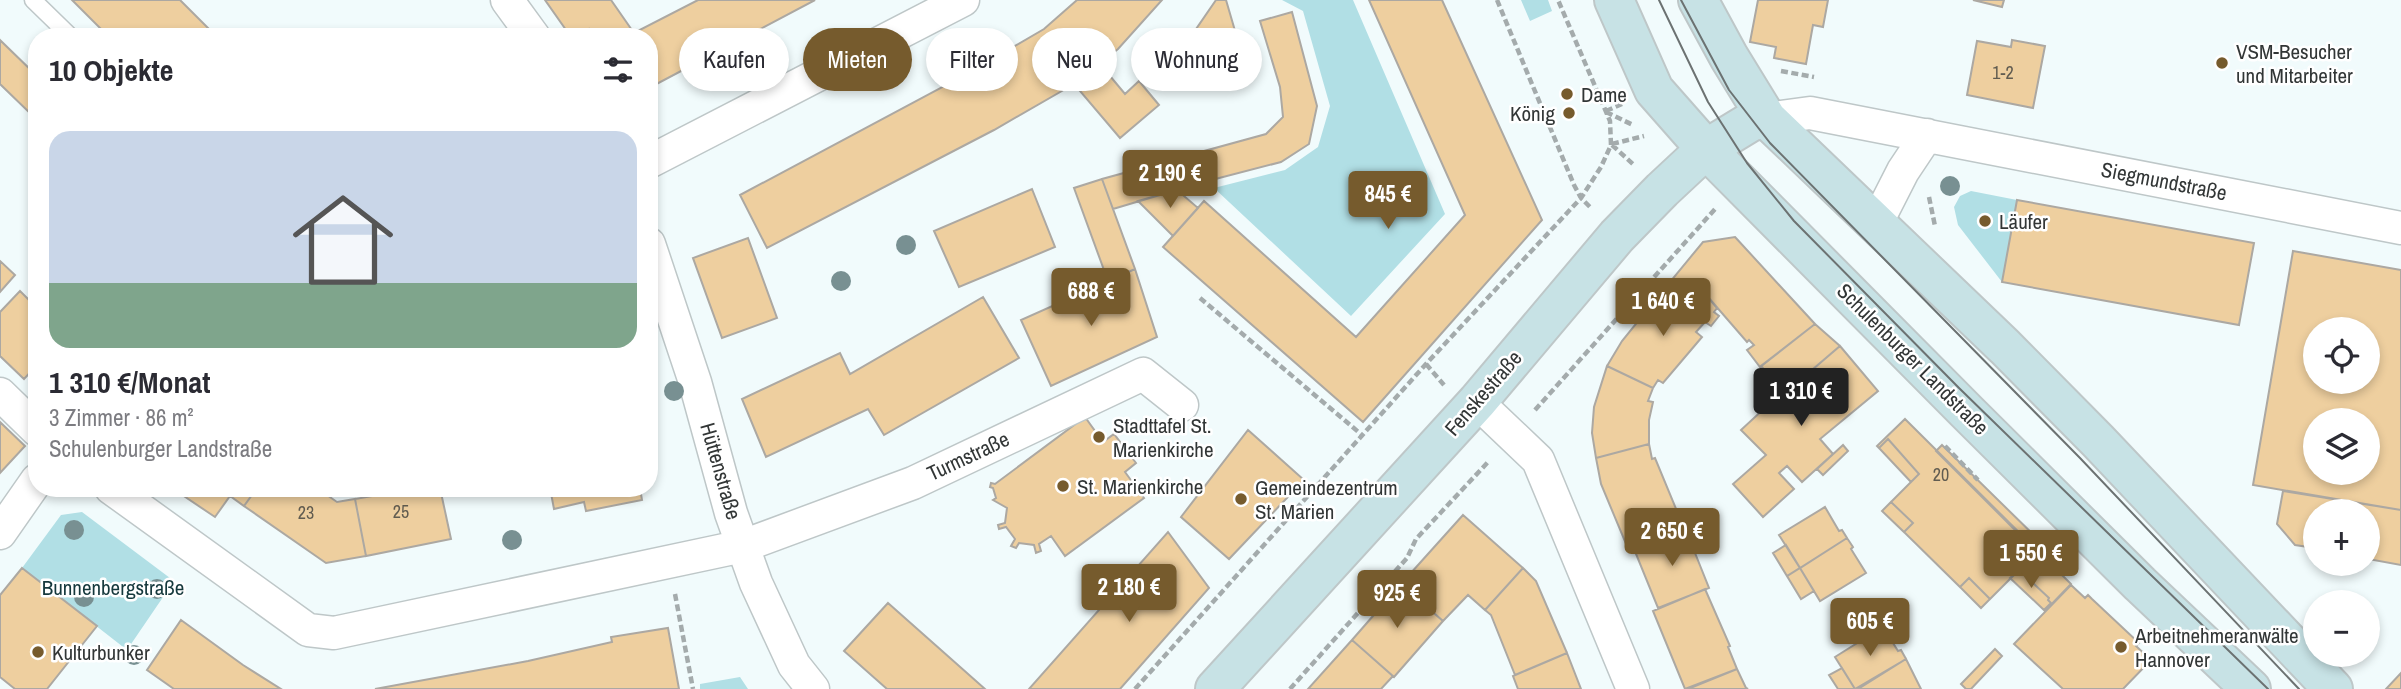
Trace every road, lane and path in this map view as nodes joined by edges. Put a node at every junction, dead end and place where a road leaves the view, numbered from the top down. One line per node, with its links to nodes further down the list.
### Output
1 (33, 0): 8 (lane)
2 (507, 0): 9 (street)
3 (963, 0): 13 (street)
4 (1497, 0): 14 (path)
5 (1558, 0): 24 (path)
6 (1614, 0): 12 (main road, Schulenburger Landstraße)
7 (1699, 0): 10 (main road)
8 (62, 28)
9 (527, 28)
10 (1767, 119): 11 (street, Siegmundstraße); 12 (main road, Fenskestraße); 16 (main road)
11 (1927, 135): 16 (street); 17 (street, Siegmundstraße)
12 (1706, 149): 21 (main road, Fenskestraße); 37 (main road, Schulenburger Landstraße)
13 (658, 157)
14 (1574, 185)
15 (1715, 209): 25 (path)
16 (1876, 224): 38 (main road)
17 (2401, 228)
18 (658, 271): 29 (street, Hüttenstraße)
19 (1200, 298): 24 (path)
20 (0, 394): 23 (street)
21 (1477, 402): 25 (street); 34 (main road, Fenskestraße)
22 (1182, 405): 29 (street, Turmstraße)
23 (28, 421)
24 (1362, 435): 33 (path)
25 (1512, 436): 35 (path); 36 (street)
26 (28, 493): 28 (street)
27 (124, 497): 30 (street)
28 (0, 533)
29 (743, 546): 30 (street); 32 (street, Hüttenstraße)
30 (669, 562): 31 (path)
31 (693, 689)
32 (813, 689)
33 (1135, 689)
34 (1215, 689)
35 (1290, 689)
36 (1633, 689)
37 (2251, 689)
38 (2333, 689)

